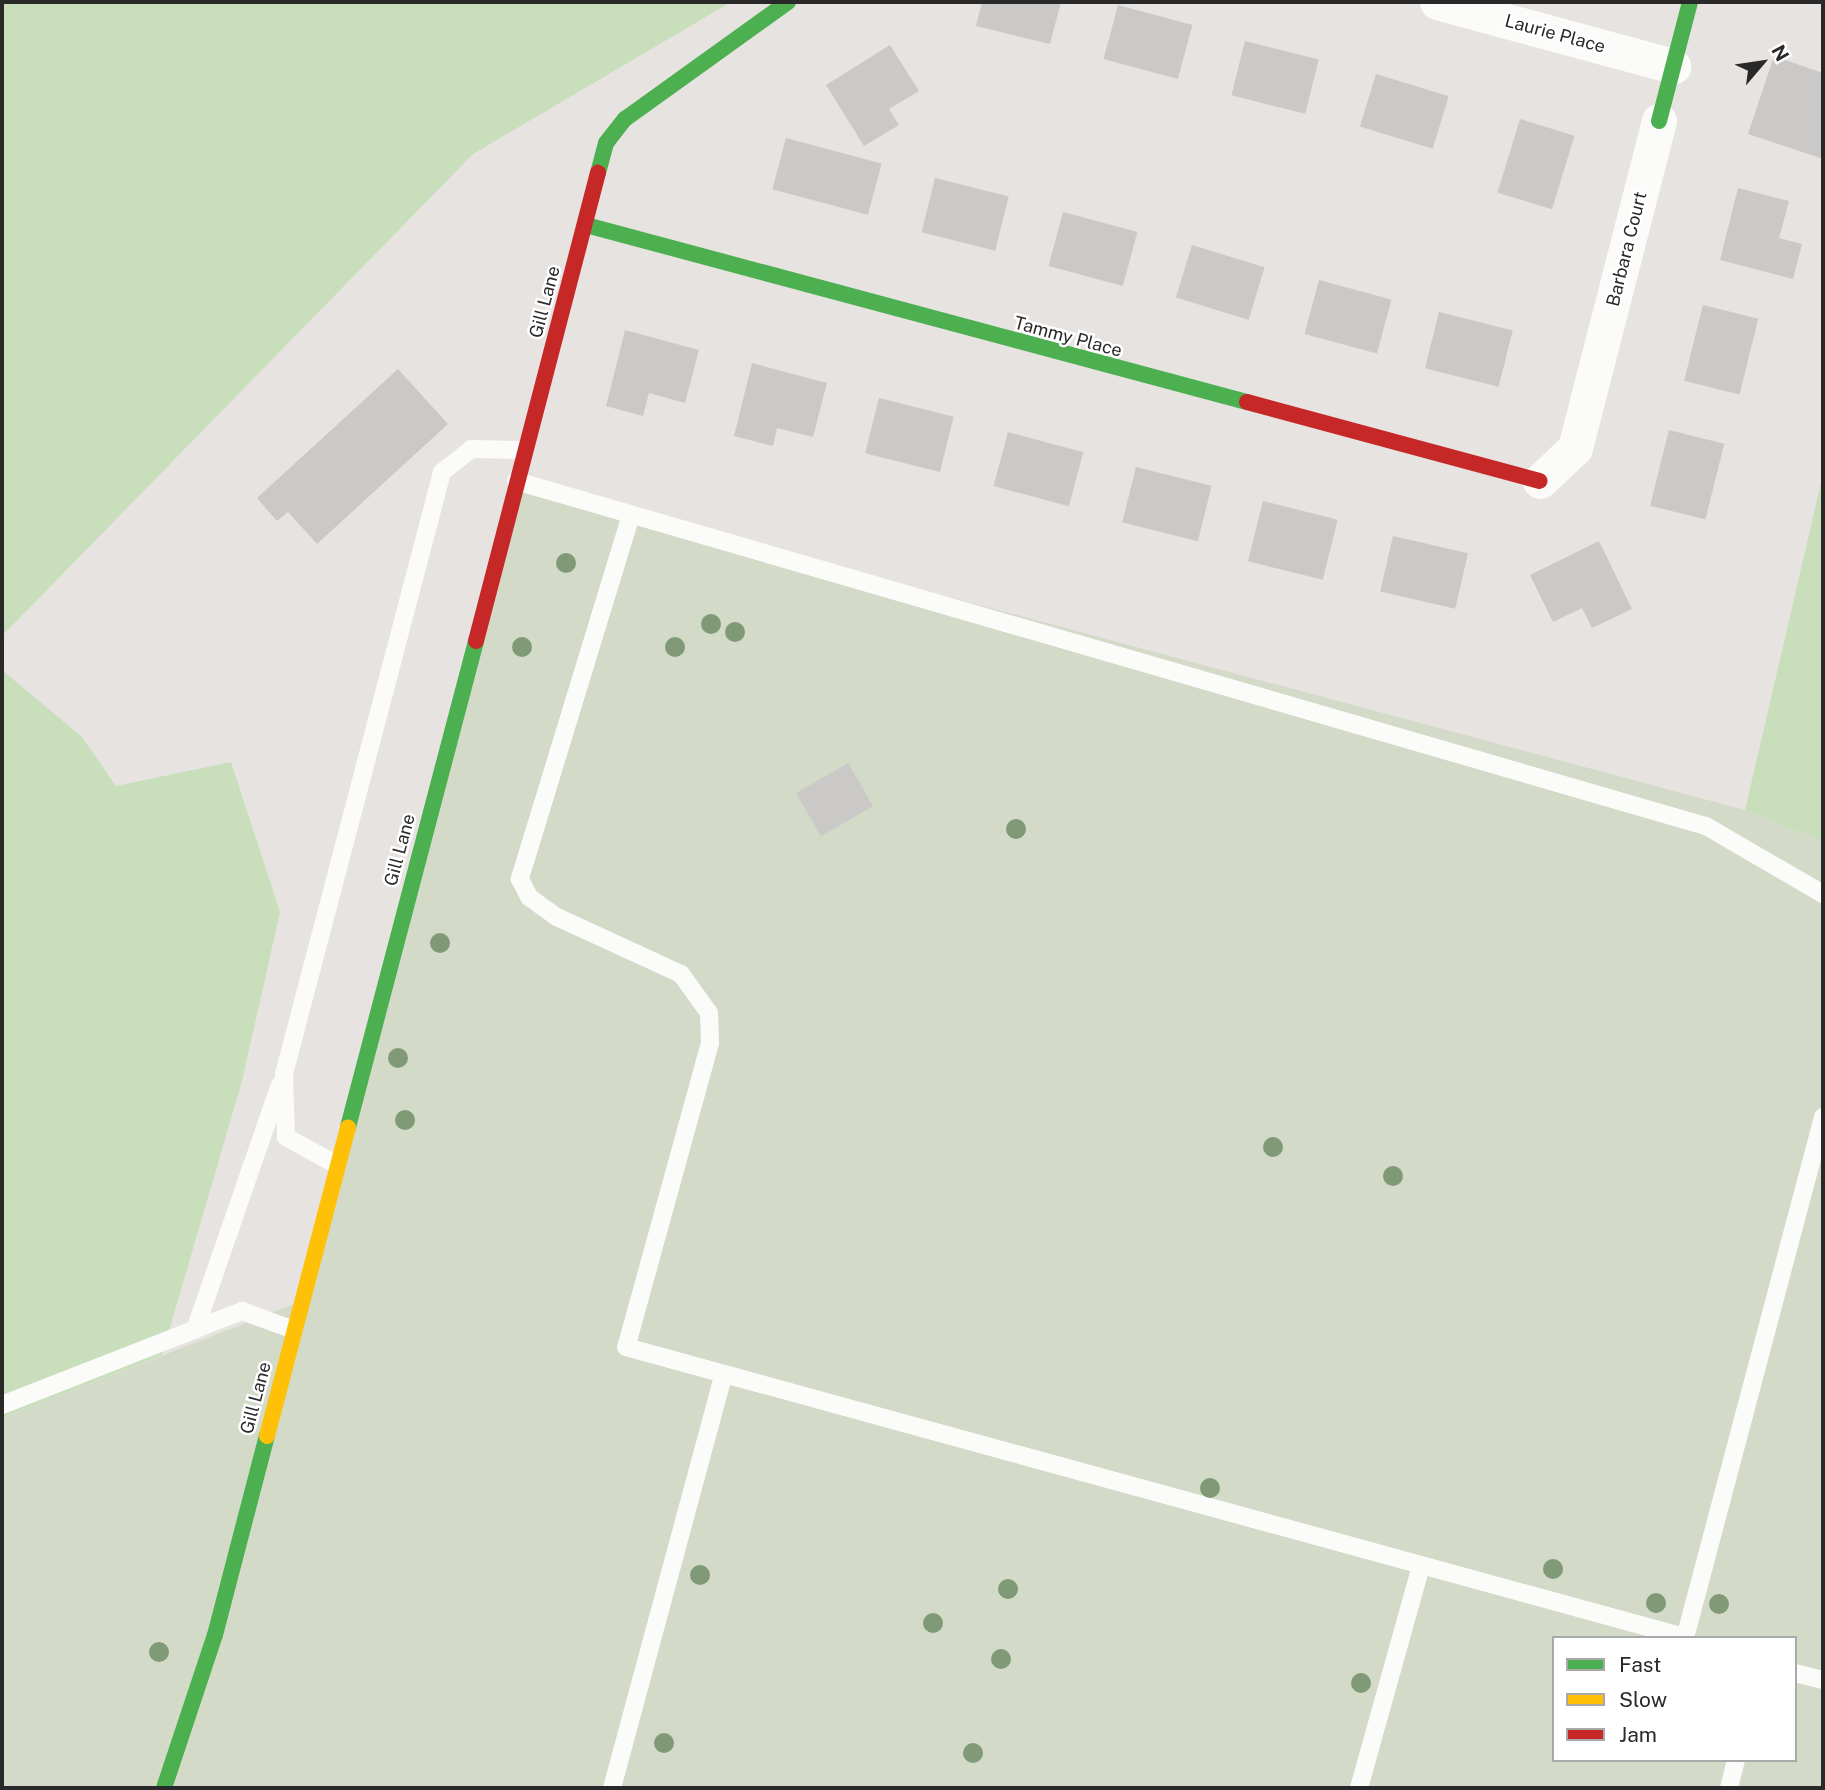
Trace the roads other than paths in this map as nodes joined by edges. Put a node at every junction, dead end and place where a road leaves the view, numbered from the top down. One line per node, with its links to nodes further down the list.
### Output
1 (788, 2): 6 (street, Gill Lane)
2 (1437, 2): 4 (street, Laurie Place)
3 (1690, 2): 4 (street, Barbara Court)
4 (1673, 66): 5 (street, Barbara Court)
5 (1659, 121): 9 (street, Barbara Court)
6 (586, 225): 7 (street, Gill Lane); 9 (street, Tammy Place)
7 (524, 450): 8 (street, Gill Lane); 12 (lane)
8 (516, 481): 10 (lane); 14 (street, Gill Lane)
9 (1540, 481)
10 (631, 515): 11 (lane); 17 (lane)
11 (1823, 894)
12 (284, 1074): 14 (lane); 15 (lane)
13 (1823, 1117): 21 (lane)
14 (337, 1165): 16 (street, Gill Lane)
15 (195, 1330): 16 (lane); 18 (lane)
16 (294, 1330): 25 (street, Gill Lane)
17 (723, 1376): 19 (lane); 26 (lane)
18 (2, 1405)
19 (1422, 1566): 20 (lane); 27 (lane)
20 (1677, 1636)
21 (1685, 1636)
22 (1797, 1674): 23 (lane)
23 (1823, 1680)
24 (1736, 1762): 28 (lane)
25 (164, 1788)
26 (611, 1788)
27 (1359, 1788)
28 (1729, 1788)

